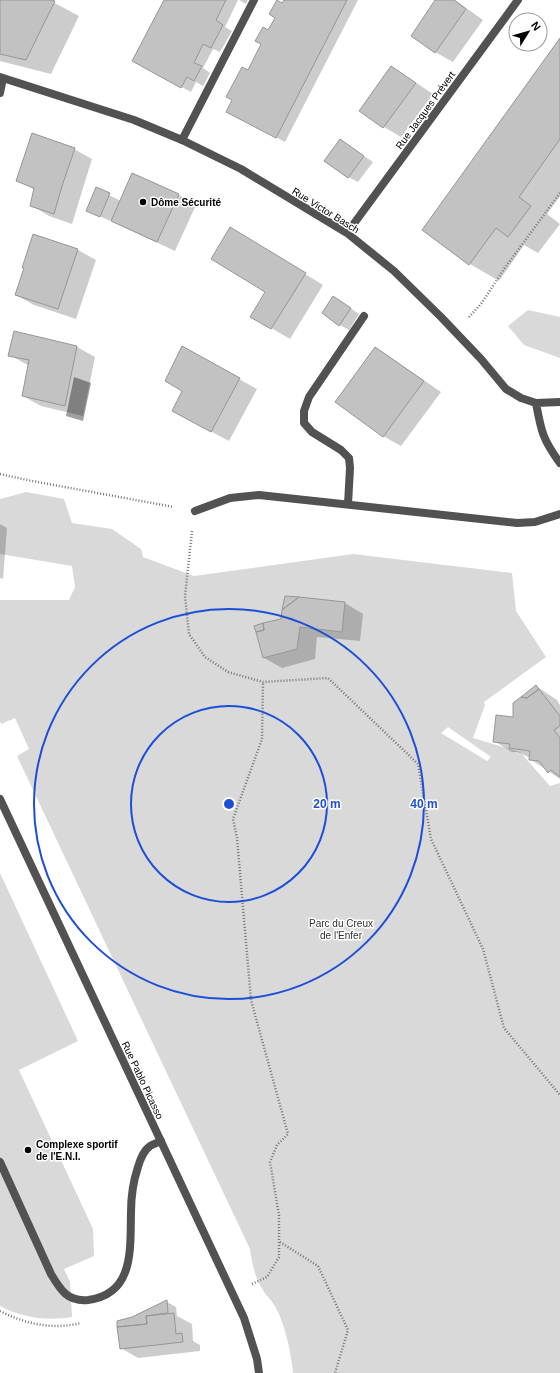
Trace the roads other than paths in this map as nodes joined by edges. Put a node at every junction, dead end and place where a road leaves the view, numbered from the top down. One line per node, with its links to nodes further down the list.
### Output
1 (254, 0): 5 (street)
2 (518, 0): 6 (street, Rue Jacques Prévert)
3 (2, 78): 4 (street); 5 (street, Rue Victor Basch)
4 (0, 93)
5 (182, 140): 6 (street, Rue Victor Basch)
6 (347, 233): 9 (street, Rue Victor Basch)
7 (364, 316): 11 (street)
8 (560, 402): 9 (street)
9 (536, 403): 10 (street)
10 (560, 463)
11 (348, 504): 12 (street); 13 (street)
12 (195, 511)
13 (560, 514)
14 (0, 799): 15 (street, Rue Pablo Picasso)
15 (161, 1141): 16 (street); 17 (street, Rue Pablo Picasso)
16 (0, 1162)
17 (259, 1373)

